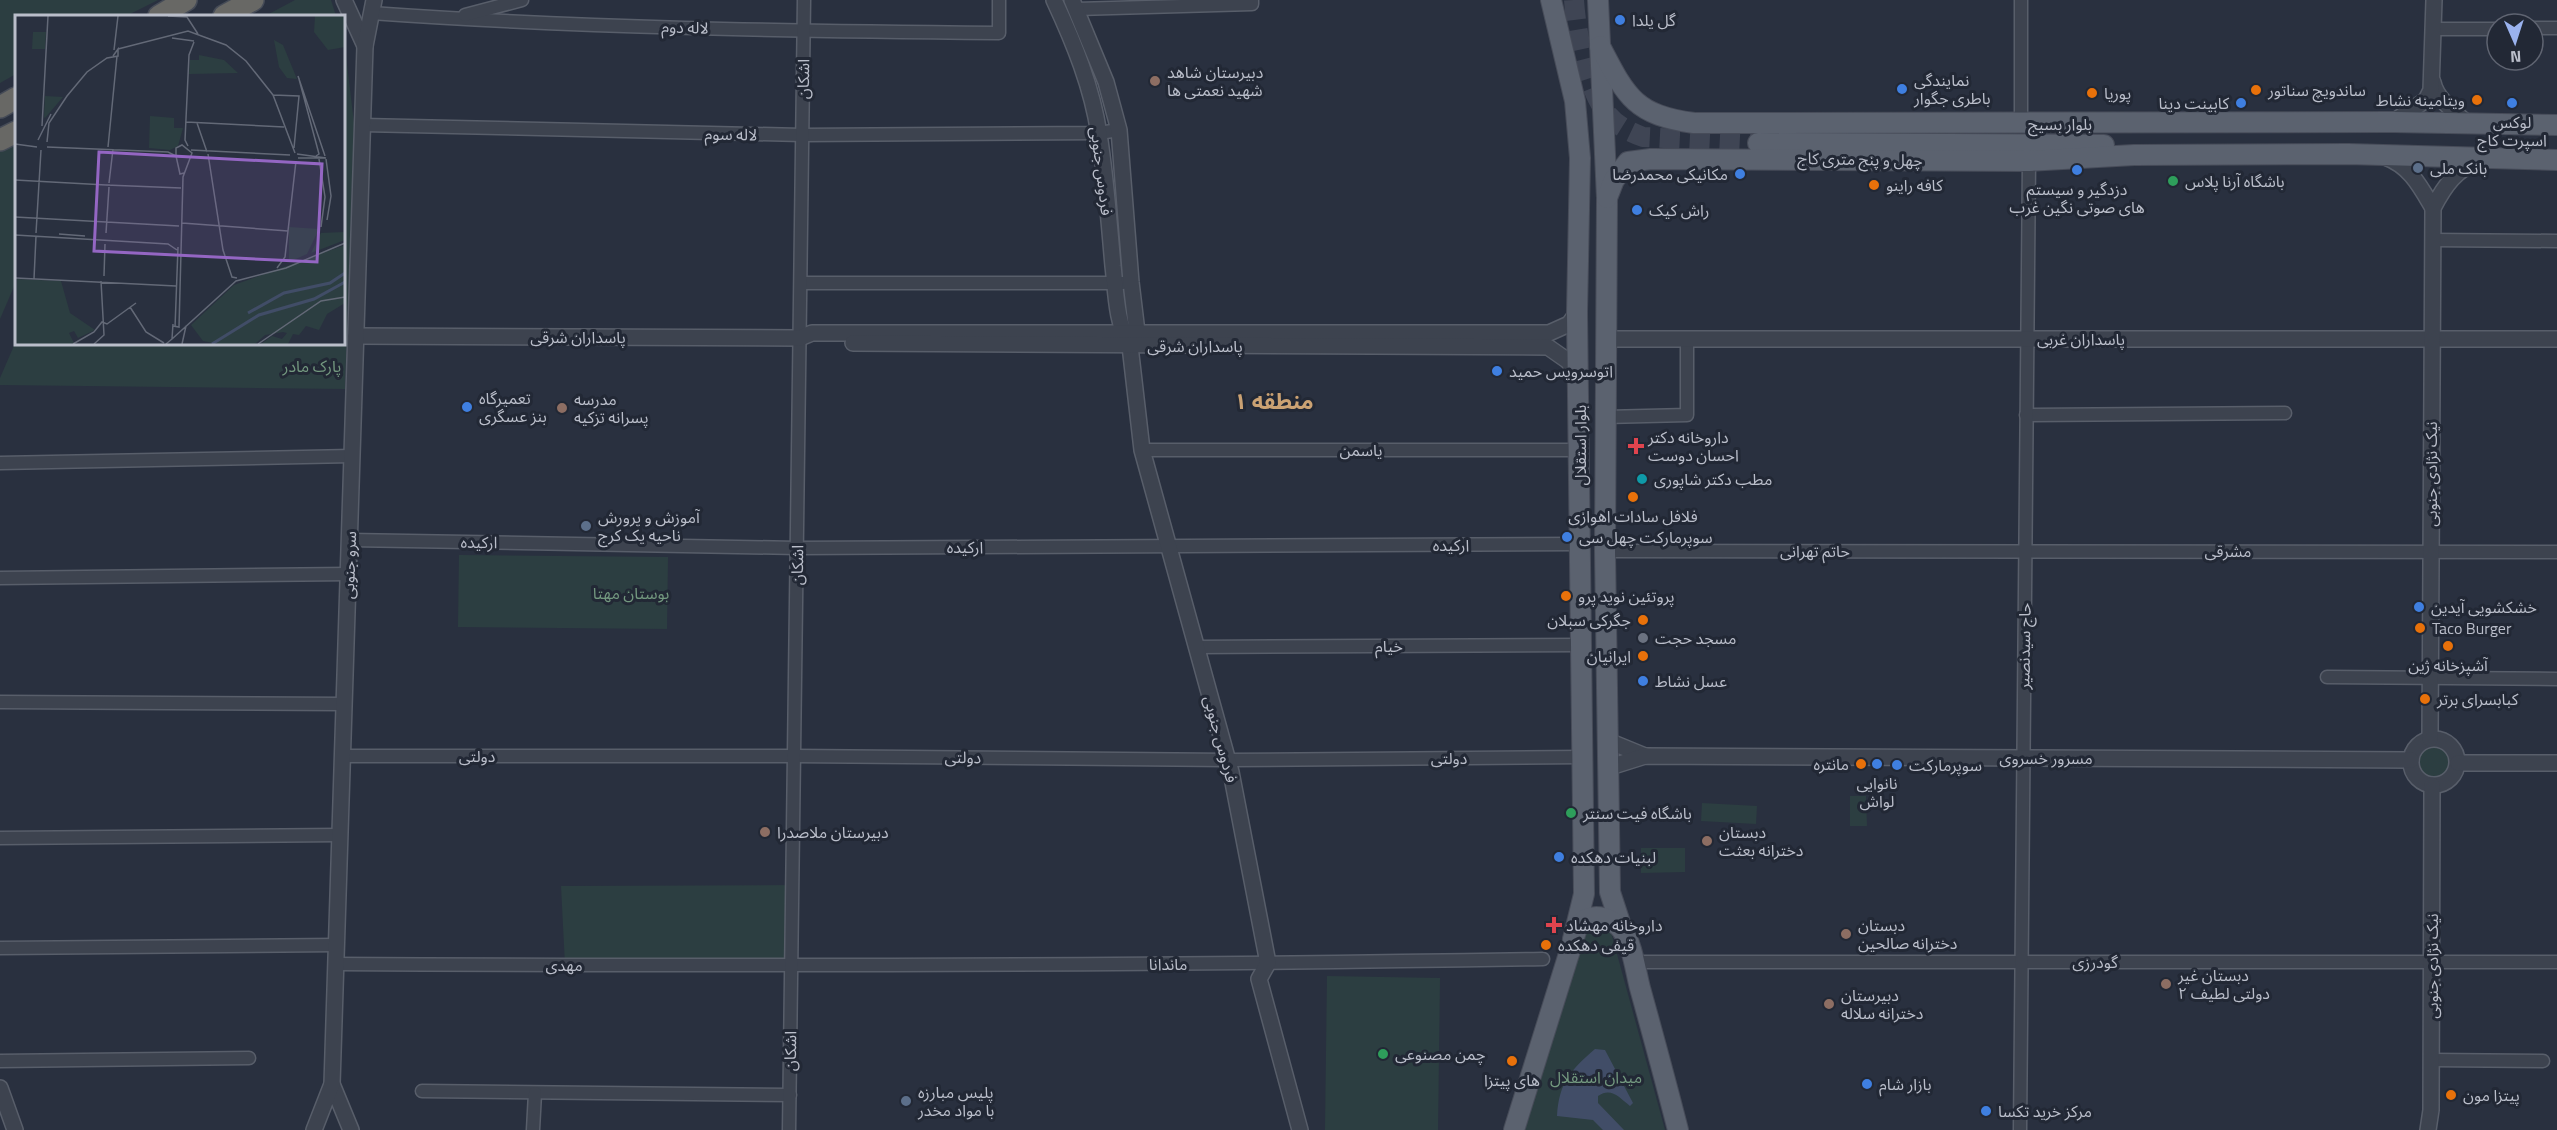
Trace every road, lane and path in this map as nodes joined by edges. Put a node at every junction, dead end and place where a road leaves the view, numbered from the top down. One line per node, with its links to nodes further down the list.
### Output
1 (186, 0): 15 (highway)
2 (253, 0): 16 (highway)
3 (344, 0): 21 (street)
4 (522, 0): 17 (street)
5 (804, 0): 20 (street, اشکان)
6 (999, 0): 20 (street, لاله دوم)
7 (1054, 0): 34 (street, فردوس جنوبی)
8 (1551, 0): 49 (main road, بلوار استقلال)
9 (1598, 0): 22 (main road, بلوار استقلال)
10 (2021, 0): 28 (street)
11 (2433, 0): 18 (street)
12 (1252, 2): 13 (street)
13 (1074, 4): 32 (street, فردوس جنوبی)
14 (373, 6): 17 (street, لاله دوم); 21 (street, سرو جنوبی)
15 (161, 15)
16 (226, 15)
17 (449, 18): 20 (street, لاله دوم)
18 (2433, 29): 19 (street); 23 (street)
19 (2485, 29)
20 (804, 31): 35 (street, اشکان)
21 (365, 46): 30 (street, سرو جنوبی)
22 (1600, 46): 27 (main road, بلوار بسیج); 43 (main road, بلوار استقلال)
23 (2433, 82): 26 (street); 29 (street)
24 (15, 99): 25 (highway)
25 (0, 107)
26 (2393, 123): 28 (main road, بلوار بسیج); 29 (main road, بلوار بسیج)
27 (1751, 124): 28 (main road, بلوار بسیج); 37 (main road)
28 (2022, 124)
29 (2468, 124): 31 (main road, بلوار بسیج)
30 (363, 125): 35 (street, لاله سوم); 50 (street, سرو جنوبی)
31 (2557, 125)
32 (1119, 130): 34 (street, لاله سوم); 48 (street, فردوس جنوبی)
33 (15, 132): 36 (highway)
34 (1099, 133): 35 (street, لاله سوم); 48 (street, فردوس جنوبی)
35 (802, 135): 47 (street, اشکان)
36 (0, 140)
37 (1757, 150): 38 (main road); 42 (main road, چهل و پنج متری کاج); 43 (main road, چهل و پنج متری کاج)
38 (2134, 155): 39 (main road); 42 (main road, چهل و پنج متری کاج)
39 (2379, 155): 40 (main road); 44 (street)
40 (2489, 157): 41 (main road); 44 (street)
41 (2557, 160)
42 (2029, 161): 55 (street, حاج سیدنصیر)
43 (1607, 198): 53 (main road, بلوار استقلال)
44 (2433, 208): 45 (street, نیک نژادی جنوبی)
45 (2433, 240): 46 (street); 56 (street, نیک نژادی جنوبی)
46 (2557, 241)
47 (801, 283): 48 (street); 52 (street, اشکان)
48 (1123, 283): 51 (street, فردوس جنوبی)
49 (1577, 313): 58 (street); 59 (main road, بلوار استقلال)
50 (356, 336): 52 (street, پاسداران شرقی); 65 (street, سرو جنوبی)
51 (1130, 336): 52 (street, پاسداران شرقی); 58 (street, پاسداران شرقی); 63 (street, فردوس جنوبی)
52 (800, 338): 70 (street, اشکان)
53 (1605, 339): 54 (street, پاسداران غربی); 62 (main road, بلوار استقلال)
54 (1687, 339): 55 (street, پاسداران غربی); 62 (street)
55 (2027, 339): 56 (street, پاسداران غربی); 61 (street, حاج سیدنصیر)
56 (2432, 339): 57 (street, پاسداران غربی); 73 (street, نیک نژادی جنوبی)
57 (2557, 339)
58 (1549, 340): 59 (street)
59 (1579, 377): 64 (main road, بلوار استقلال)
60 (2285, 413): 61 (street)
61 (2026, 416): 72 (street, حاج سیدنصیر)
62 (1605, 417): 71 (main road, بلوار استقلال)
63 (1142, 450): 64 (street, یاسمن); 69 (street, فردوس جنوبی)
64 (1580, 450): 68 (main road, بلوار استقلال)
65 (352, 456): 66 (street); 67 (street, سرو جنوبی)
66 (0, 463)
67 (350, 540): 70 (street, ارکیده); 75 (street, سرو جنوبی)
68 (1580, 544): 69 (street, ارکیده); 77 (main road, بلوار استقلال)
69 (1169, 546): 70 (street, ارکیده); 78 (street, فردوس جنوبی)
70 (797, 548): 87 (street, اشکان)
71 (1605, 551): 72 (street, حاتم تهرانی); 85 (main road, بلوار استقلال)
72 (2025, 551): 73 (street, مشرقی); 90 (street, حاج سیدنصیر)
73 (2431, 552): 74 (street, مشرقی); 80 (street, نیک نژادی جنوبی)
74 (2557, 552)
75 (349, 573): 76 (street); 83 (street, سرو جنوبی)
76 (0, 578)
77 (1582, 645): 78 (street, خیام); 89 (main road, بلوار استقلال)
78 (1197, 647): 92 (street, فردوس جنوبی)
79 (2327, 677): 80 (street)
80 (2430, 679): 81 (street); 84 (street, نیک نژادی جنوبی)
81 (2557, 679)
82 (0, 702): 83 (street)
83 (344, 704): 86 (street, سرو جنوبی)
84 (2430, 739): 91 (street); 93 (street)
85 (1606, 740): 88 (street); 95 (main road, بلوار استقلال)
86 (343, 756): 87 (street, دولتی); 97 (street, سرو جنوبی)
87 (795, 756): 92 (street, دولتی); 110 (street, اشکان)
88 (1646, 756): 90 (street, مسرور خسروی); 95 (street)
89 (1583, 757): 92 (street, دولتی); 100 (main road, بلوار استقلال)
90 (2023, 758): 91 (street, مسرور خسروی); 105 (street, حاج سیدنصیر)
91 (2411, 759): 96 (street)
92 (1228, 760): 108 (street, فردوس جنوبی)
93 (2458, 763): 94 (street); 96 (street)
94 (2557, 763)
95 (1606, 768): 99 (main road, بلوار استقلال)
96 (2432, 785): 106 (street, نیک نژادی جنوبی)
97 (340, 835): 98 (street); 101 (street, سرو جنوبی)
98 (0, 838)
99 (1623, 932): 100 (main road); 104 (main road)
100 (1573, 939): 127 (main road)
101 (337, 945): 102 (street); 109 (street, سرو جنوبی)
102 (0, 948)
103 (1543, 959): 108 (street, ماندانا)
104 (1634, 962): 105 (street, گودرزی); 128 (main road)
105 (2021, 962): 106 (street, گودرزی); 129 (street, حاج سیدنصیر)
106 (2432, 962): 107 (street, گودرزی); 112 (street, نیک نژادی جنوبی)
107 (2557, 962)
108 (1268, 963): 110 (street, ماندانا); 126 (street, فردوس جنوبی)
109 (336, 964): 110 (street, مهدی); 115 (street, سرو جنوبی)
110 (792, 966): 119 (street, اشکان)
111 (249, 1058): 113 (street)
112 (2432, 1060): 114 (street); 120 (street, نیک نژادی جنوبی)
113 (0, 1061)
114 (2543, 1061)
115 (332, 1084): 122 (street, سرو جنوبی); 123 (street, سرو جنوبی)
116 (0, 1088): 121 (street)
117 (422, 1091): 118 (street)
118 (535, 1093): 119 (street); 124 (street)
119 (790, 1095): 125 (street, اشکان)
120 (2431, 1110): 130 (street); 131 (street)
121 (15, 1130)
122 (314, 1130)
123 (351, 1130)
124 (533, 1130)
125 (789, 1130)
126 (1300, 1130)
127 (1514, 1130)
128 (1678, 1130)
129 (2020, 1130)
130 (2428, 1130)
131 (2436, 1130)

